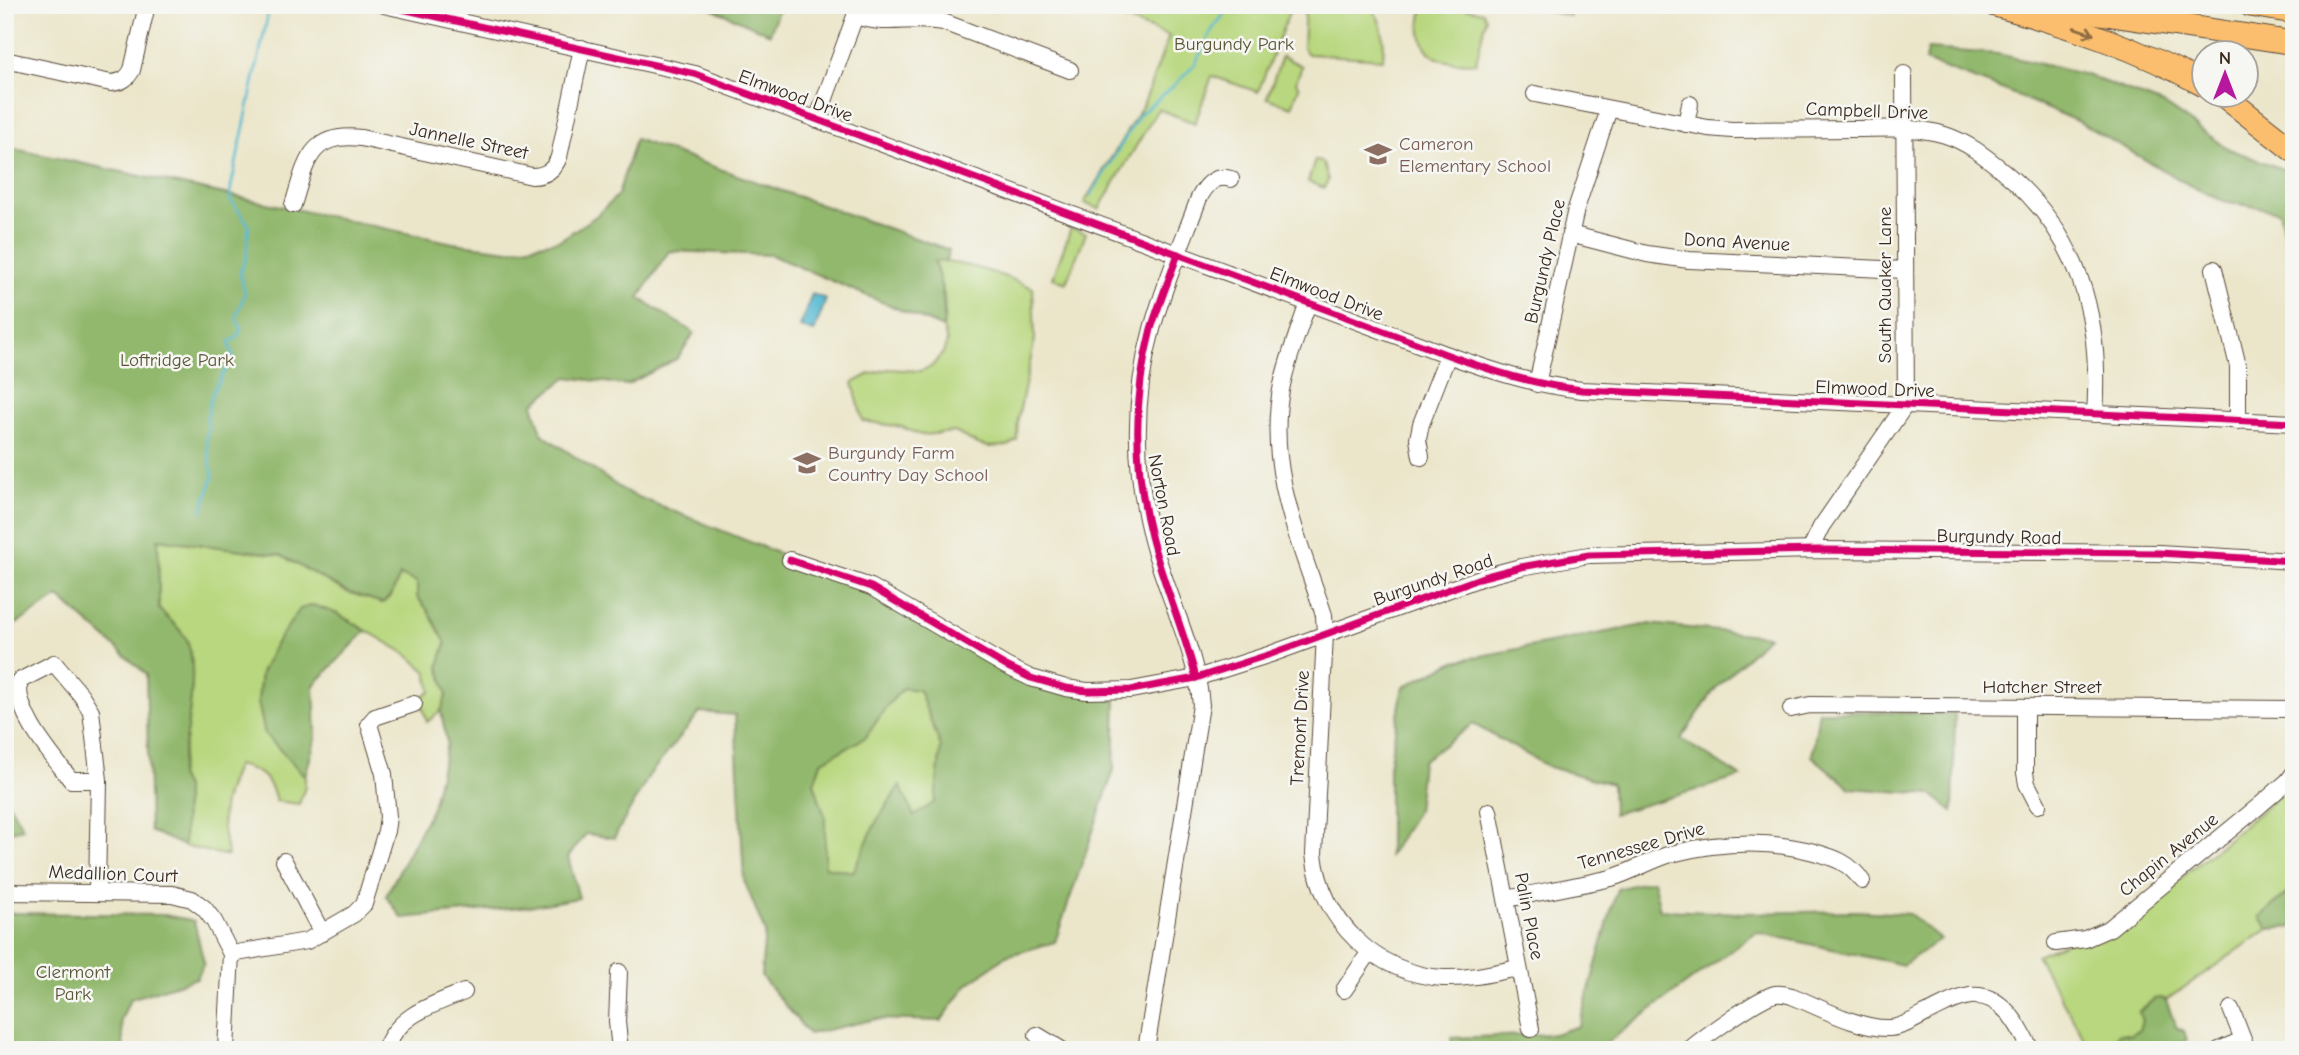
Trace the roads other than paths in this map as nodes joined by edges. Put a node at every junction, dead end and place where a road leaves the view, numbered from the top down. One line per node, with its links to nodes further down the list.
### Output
1 (147, 5): 10 (street)
2 (384, 5): 9 (street, Elmwood Drive)
3 (1995, 5): 13 (highway, one-way to 13)
4 (2046, 5): 8 (highway)
5 (2255, 6): 7 (highway)
6 (857, 10): 11 (street); 19 (street)
7 (2294, 12)
8 (2287, 42)
9 (582, 48): 19 (street, Elmwood Drive); 25 (street, Jannelle Street)
10 (5, 60)
11 (1070, 70)
12 (1904, 74): 21 (street, South Quaker Lane)
13 (2190, 77)
14 (1535, 94): 18 (street, Campbell Drive)
15 (1690, 104): 20 (street)
16 (2238, 108): 23 (highway)
17 (2246, 108): 22 (highway)
18 (1609, 109): 20 (street, Campbell Drive); 26 (street, Burgundy Place)
19 (817, 120): 27 (street, Elmwood Drive)
20 (1686, 124): 21 (street, Campbell Drive)
21 (1905, 130): 29 (street, South Quaker Lane); 34 (street, Campbell Drive)
22 (2294, 138)
23 (2294, 151)
24 (1231, 179): 27 (street, Norton Road)
25 (293, 205)
26 (1570, 234): 29 (street, Dona Avenue); 32 (street, Burgundy Place)
27 (1178, 254): 30 (street, Elmwood Drive); 42 (street, Norton Road)
28 (2214, 269): 35 (street)
29 (1905, 270): 33 (street, South Quaker Lane)
30 (1308, 303): 31 (street, Elmwood Drive); 41 (street, Tremont Drive)
31 (1448, 355): 32 (street, Elmwood Drive); 37 (street)
32 (1537, 384): 33 (street, Elmwood Drive)
33 (1906, 404): 34 (street, Elmwood Drive); 38 (street)
34 (2095, 415): 35 (street, Elmwood Drive)
35 (2238, 421): 36 (street, Elmwood Drive)
36 (2294, 424)
37 (1421, 457)
38 (1810, 550): 40 (street, Burgundy Road); 41 (street, Burgundy Road)
39 (790, 560): 42 (street, Burgundy Road)
40 (2294, 561)
41 (1325, 634): 42 (street, Burgundy Road); 58 (street, Tremont Drive)
42 (1196, 678): 72 (street, Norton Road)
43 (414, 704): 56 (street)
44 (2025, 707): 45 (street, Hatcher Street); 46 (street, Hatcher Street); 49 (street)
45 (1791, 709)
46 (2294, 709)
47 (2294, 773): 57 (street, Chapin Avenue)
48 (99, 780): 48 (street); 54 (street)
49 (2038, 805)
50 (1489, 811): 55 (street, Palin Place)
51 (284, 860): 56 (street)
52 (1862, 881): 55 (street, Tennessee Drive)
53 (5, 892): 54 (street, Medallion Court)
54 (97, 893): 59 (street, Medallion Court)
55 (1506, 899): 60 (street, Palin Place)
56 (323, 933): 59 (street)
57 (2056, 943)
58 (1369, 953): 60 (street, Tremont Drive); 62 (street)
59 (231, 954): 68 (street)
60 (1518, 968): 65 (street, Palin Place)
61 (619, 972): 70 (street)
62 (1344, 990)
63 (464, 992): 69 (street)
64 (2231, 1009): 67 (street)
65 (1531, 1029)
66 (1037, 1035): 71 (street)
67 (2244, 1045): 75 (street)
68 (226, 1050)
69 (385, 1050)
70 (620, 1050)
71 (1062, 1050)
72 (1146, 1050)
73 (1689, 1050): 74 (street)
74 (2031, 1050)
75 (2219, 1050)

